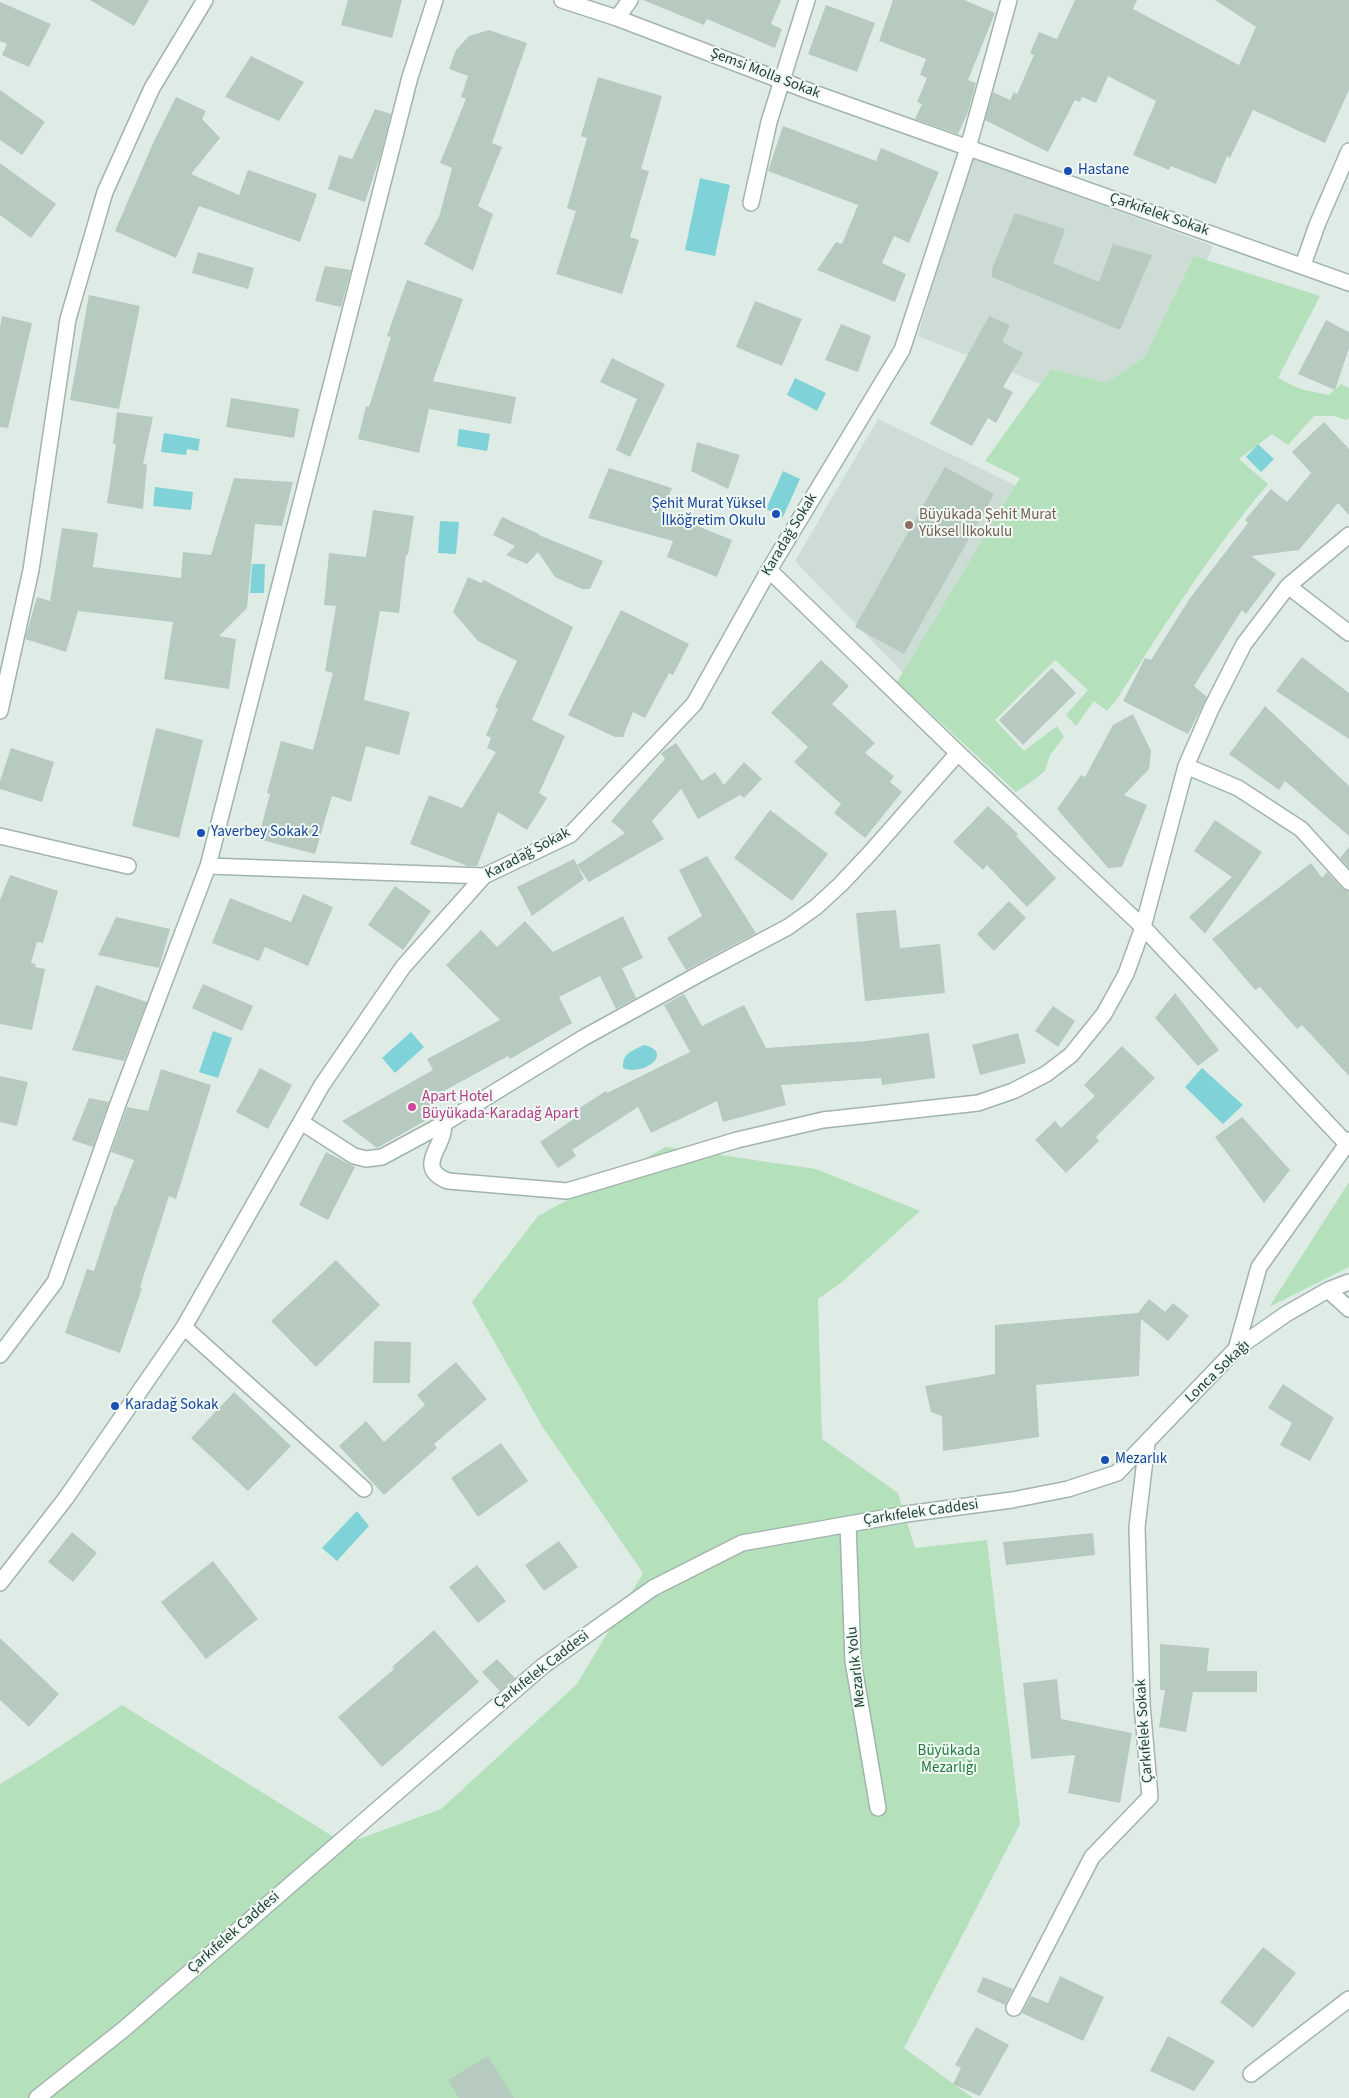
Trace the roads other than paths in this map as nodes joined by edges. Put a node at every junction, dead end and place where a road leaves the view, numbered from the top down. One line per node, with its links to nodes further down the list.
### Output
1 (205, 0): 18 (street)
2 (435, 0): 24 (street)
3 (562, 0): 7 (street, Şemsi Molla Sokak)
4 (630, 0): 7 (street)
5 (807, 0): 8 (street)
6 (1009, 0): 9 (street, Karadağ Sokak)
7 (617, 18): 8 (street, Şemsi Molla Sokak)
8 (782, 81): 9 (street, Şemsi Molla Sokak); 11 (street)
9 (968, 148): 12 (street, Çarkıfelek Sokak); 15 (street, Karadağ Sokak)
10 (1349, 150): 12 (street)
11 (751, 203)
12 (1303, 265): 13 (street, Çarkıfelek Sokak)
13 (1349, 283)
14 (1349, 535): 16 (street)
15 (769, 570): 20 (street); 25 (street, Karadağ Sokak)
16 (1288, 586): 17 (street); 21 (street)
17 (1349, 633)
18 (6, 661): 19 (street)
19 (0, 711)
20 (958, 753): 27 (street); 29 (street)
21 (1186, 766): 26 (street); 27 (street)
22 (0, 836): 23 (street)
23 (128, 866)
24 (208, 866): 25 (street); 36 (street)
25 (484, 876): 28 (street, Karadağ Sokak)
26 (1349, 882)
27 (1143, 927): 29 (street); 30 (street)
28 (301, 1122): 29 (street); 34 (street, Karadağ Sokak)
29 (443, 1124)
30 (1348, 1142): 35 (street)
31 (1349, 1282): 32 (street, Lonca Sokağı)
32 (1328, 1290): 33 (street); 35 (street, Lonca Sokağı)
33 (1349, 1309)
34 (184, 1326): 38 (street); 40 (street, Karadağ Sokak)
35 (1236, 1349): 37 (street, Lonca Sokağı)
36 (0, 1355)
37 (1147, 1443): 39 (street, Çarkıfelek Caddesi); 43 (street, Çarkıfelek Sokak)
38 (364, 1489)
39 (848, 1524): 41 (street, Mezarlık Yolu); 45 (street, Çarkıfelek Caddesi)
40 (0, 1583)
41 (878, 1808)
42 (1349, 1999): 44 (street)
43 (1014, 2008)
44 (1251, 2074)
45 (37, 2098)

